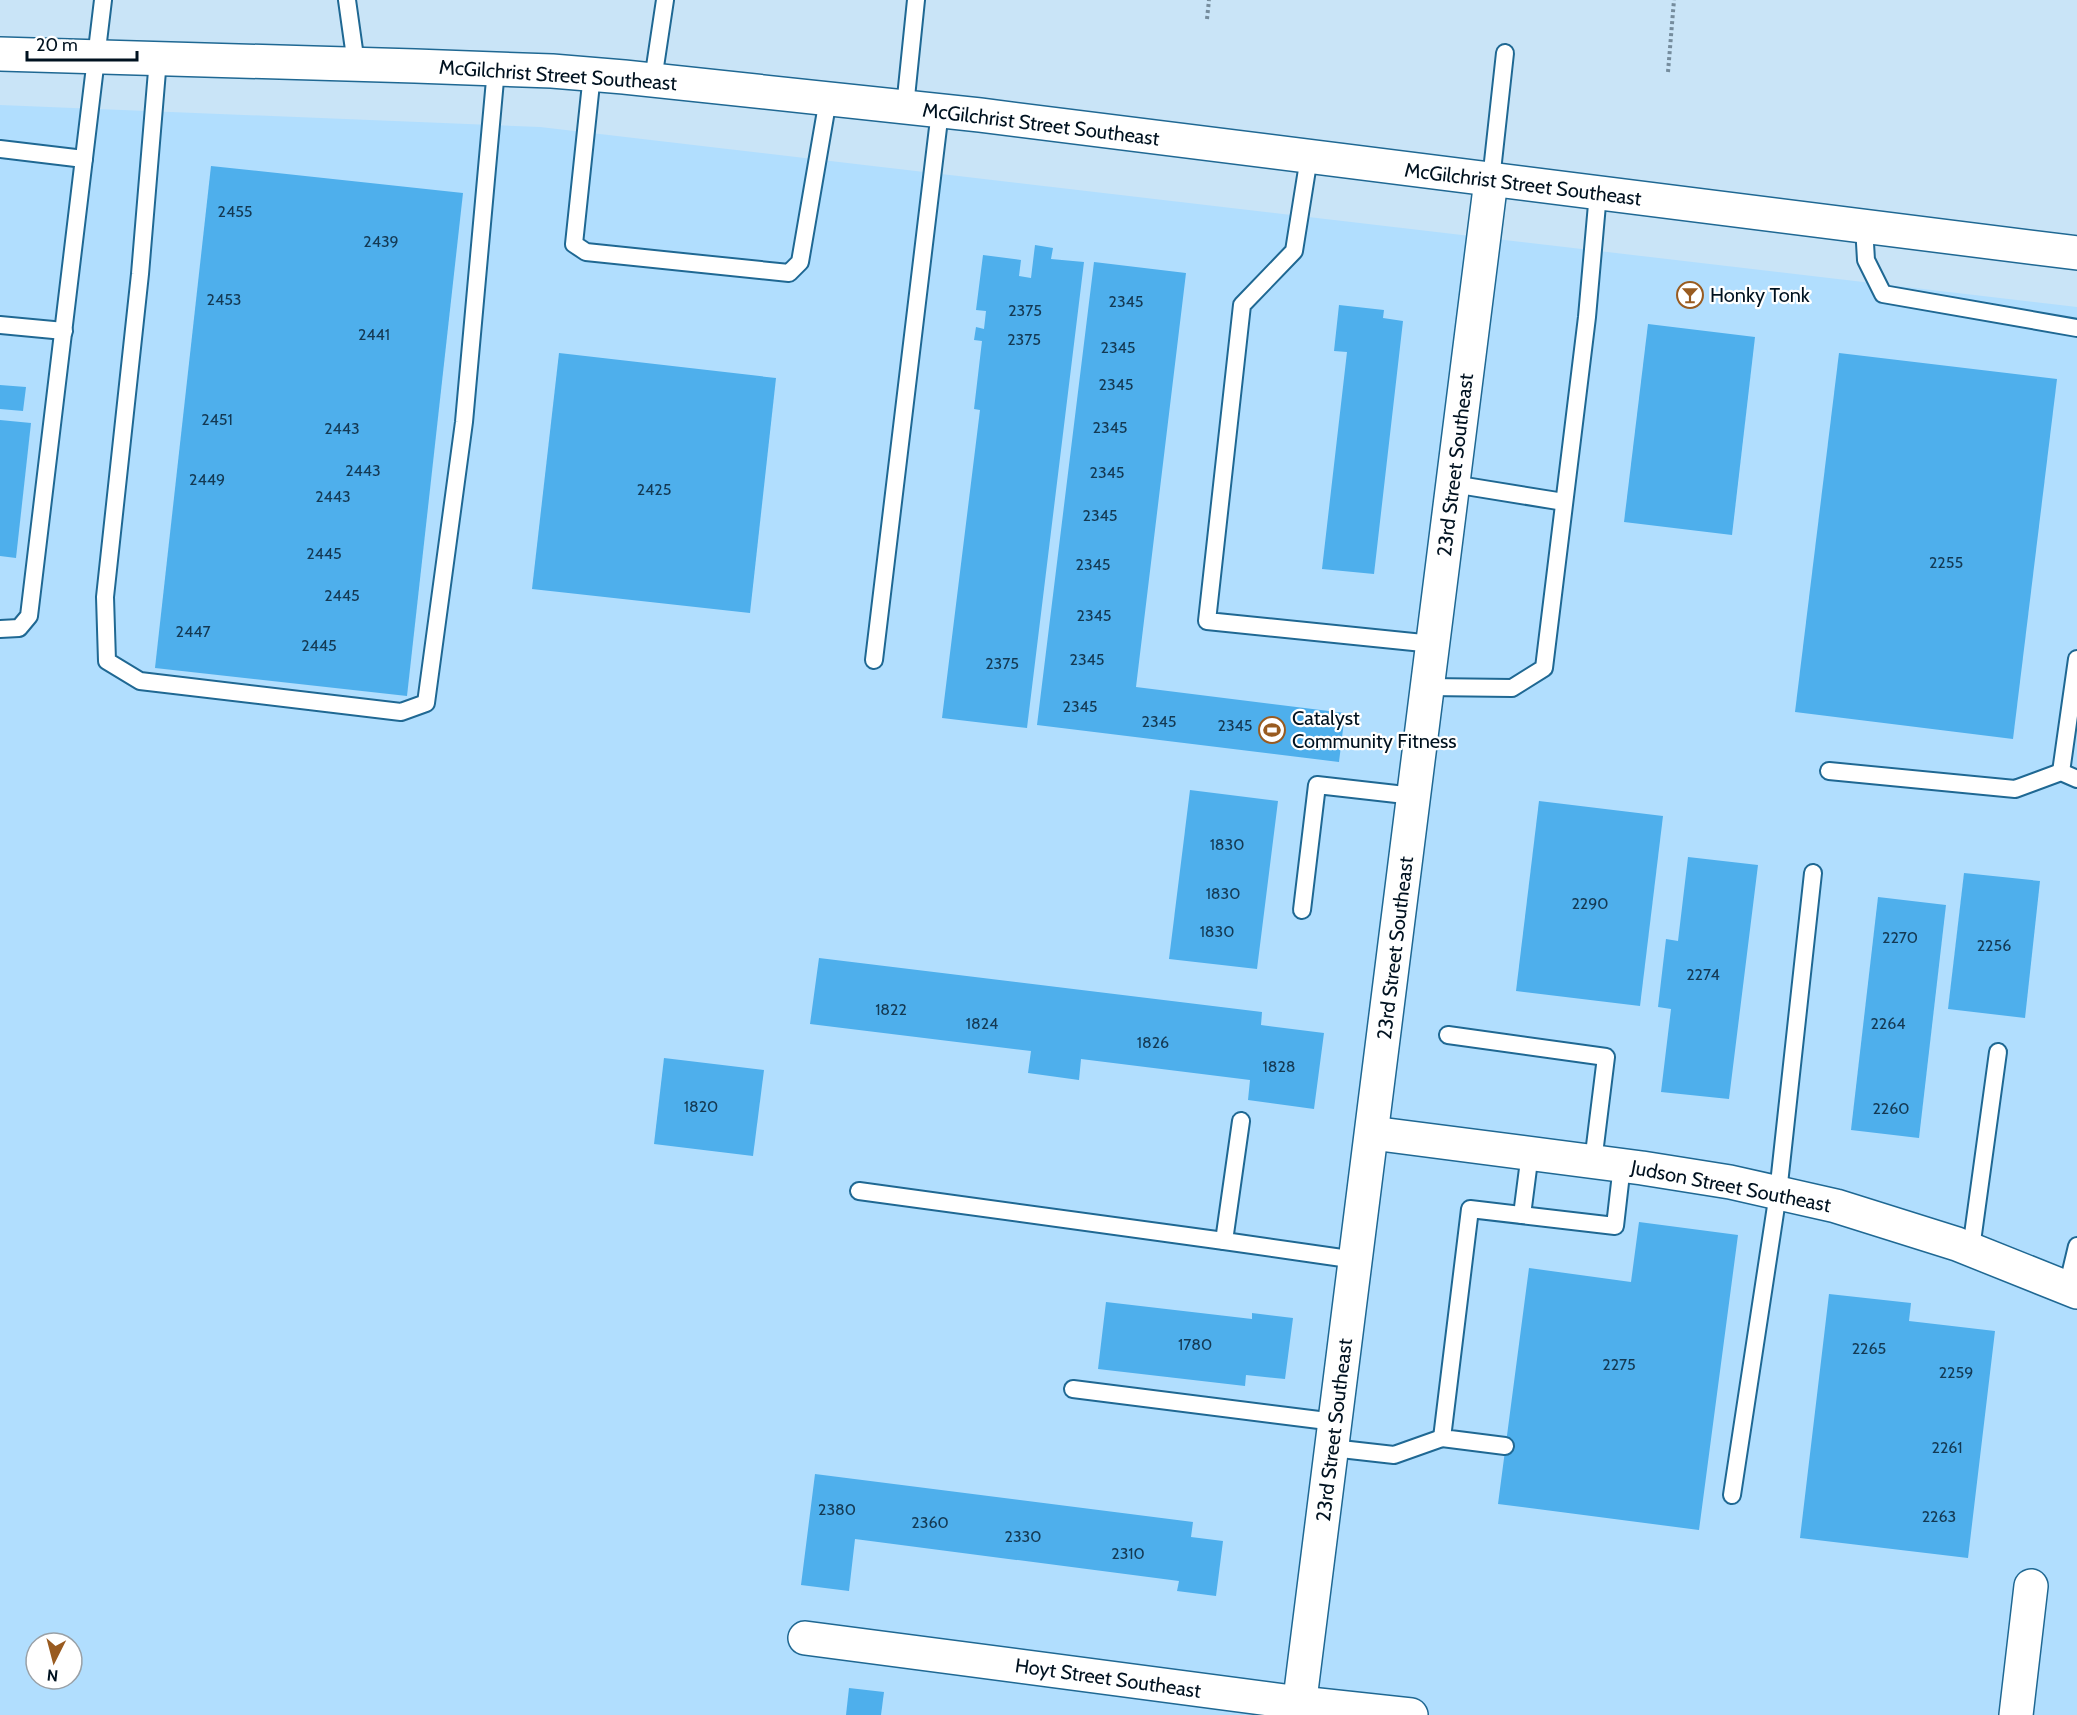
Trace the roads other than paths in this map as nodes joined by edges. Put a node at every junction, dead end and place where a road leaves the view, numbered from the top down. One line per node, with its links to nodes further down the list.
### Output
1 (103, 0): 7 (lane)
2 (346, 0): 9 (lane)
3 (665, 0): 12 (lane)
4 (916, 0): 14 (lane)
5 (1505, 53): 19 (lane)
6 (0, 54): 7 (street, McGilchrist Street Southeast)
7 (97, 57): 8 (street, McGilchrist Street Southeast); 18 (lane)
8 (158, 59): 9 (street, McGilchrist Street Southeast); 10 (lane)
9 (356, 64): 10 (street, McGilchrist Street Southeast)
10 (496, 69): 11 (street, McGilchrist Street Southeast)
11 (592, 74): 12 (street, McGilchrist Street Southeast); 13 (lane)
12 (653, 80): 13 (street, McGilchrist Street Southeast)
13 (828, 99): 14 (street, McGilchrist Street Southeast)
14 (904, 107): 15 (street, McGilchrist Street Southeast)
15 (939, 111): 17 (street, McGilchrist Street Southeast); 31 (lane)
16 (0, 149): 18 (lane)
17 (1309, 156): 19 (street, McGilchrist Street Southeast); 29 (lane)
18 (84, 159): 25 (lane)
19 (1491, 180): 20 (street, McGilchrist Street Southeast); 26 (street, 23rd Street Southeast)
20 (1598, 193): 21 (street, McGilchrist Street Southeast); 27 (lane)
21 (1864, 226): 22 (street, McGilchrist Street Southeast); 24 (lane)
22 (2077, 253)
23 (0, 325): 25 (lane)
24 (2077, 328)
25 (64, 331): 28 (lane)
26 (1453, 484): 27 (lane); 29 (street, 23rd Street Southeast)
27 (1564, 501): 32 (lane)
28 (0, 629)
29 (1433, 644): 32 (street, 23rd Street Southeast)
30 (2077, 659): 34 (lane)
31 (874, 660)
32 (1428, 687): 36 (street, 23rd Street Southeast)
33 (1829, 771): 34 (lane)
34 (2061, 772): 35 (lane)
35 (2077, 779)
36 (1414, 796): 38 (lane); 42 (street, 23rd Street Southeast)
37 (1813, 873): 46 (lane)
38 (1302, 910)
39 (1448, 1035): 44 (lane)
40 (1998, 1052): 50 (lane)
41 (1240, 1121): 48 (lane)
42 (1372, 1133): 43 (street, Judson Street Southeast); 51 (street, 23rd Street Southeast)
43 (1530, 1153): 44 (street, Judson Street Southeast); 47 (lane)
44 (1607, 1164): 46 (street, Judson Street Southeast); 47 (lane)
45 (859, 1191): 48 (lane)
46 (1778, 1193): 50 (street, Judson Street Southeast); 57 (lane)
47 (1522, 1215): 55 (lane)
48 (1224, 1241): 51 (lane)
49 (2077, 1246): 52 (lane)
50 (1971, 1249): 52 (street, Judson Street Southeast)
51 (1356, 1260): 54 (street, 23rd Street Southeast)
52 (2072, 1290)
53 (1073, 1389): 54 (lane)
54 (1334, 1435): 55 (lane); 60 (street, 23rd Street Southeast)
55 (1443, 1438): 56 (lane)
56 (1505, 1446)
57 (1732, 1495)
58 (2031, 1586): 62 (street)
59 (805, 1638): 60 (street, Hoyt Street Southeast)
60 (1299, 1709): 61 (street, Hoyt Street Southeast)
61 (1411, 1715)
62 (2016, 1715)

